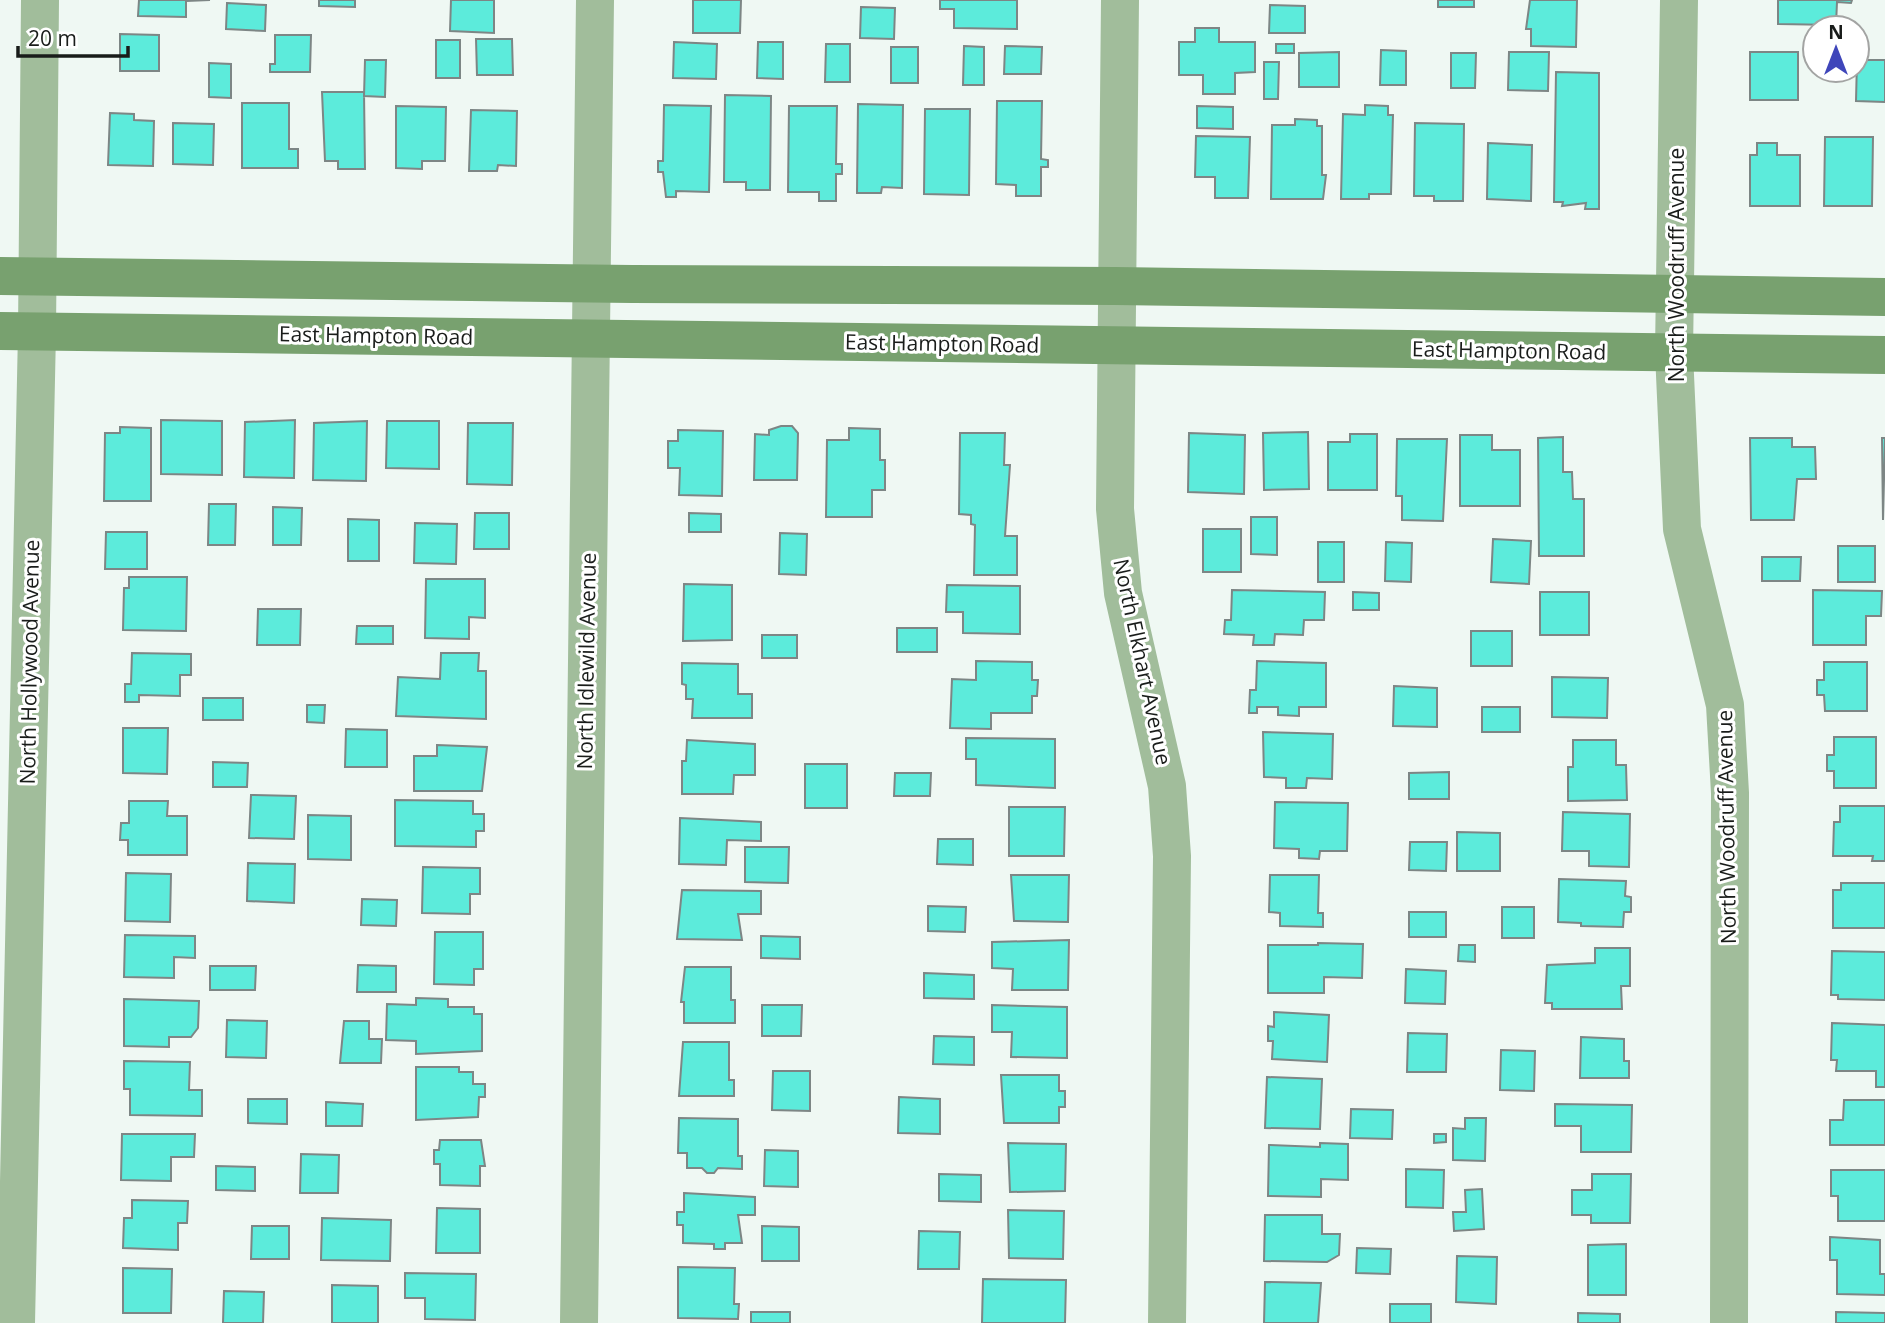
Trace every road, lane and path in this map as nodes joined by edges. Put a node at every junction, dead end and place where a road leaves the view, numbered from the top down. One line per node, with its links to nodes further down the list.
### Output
1 (40, 0): 5 (street, North Hollywood Avenue)
2 (595, 0): 6 (street, North Idlewild Avenue)
3 (1120, 0): 7 (street, North Elkhart Avenue)
4 (1679, 0): 8 (street, North Woodruff Avenue)
5 (18, 276): 6 (main road); 10 (street, North Hollywood Avenue)
6 (591, 284): 7 (main road); 11 (street, North Idlewild Avenue)
7 (1115, 286): 8 (main road); 12 (street, North Elkhart Avenue)
8 (1675, 296): 9 (main road); 13 (street, North Woodruff Avenue)
9 (1885, 297)
10 (18, 331): 11 (main road, East Hampton Road); 15 (street, North Hollywood Avenue)
11 (591, 339): 12 (main road, East Hampton Road); 16 (street, North Idlewild Avenue)
12 (1114, 346): 13 (main road, East Hampton Road); 17 (street, North Elkhart Avenue)
13 (1674, 353): 14 (main road, East Hampton Road); 18 (street, North Woodruff Avenue)
14 (1885, 355)
15 (16, 1323)
16 (579, 1323)
17 (1167, 1323)
18 (1729, 1323)

